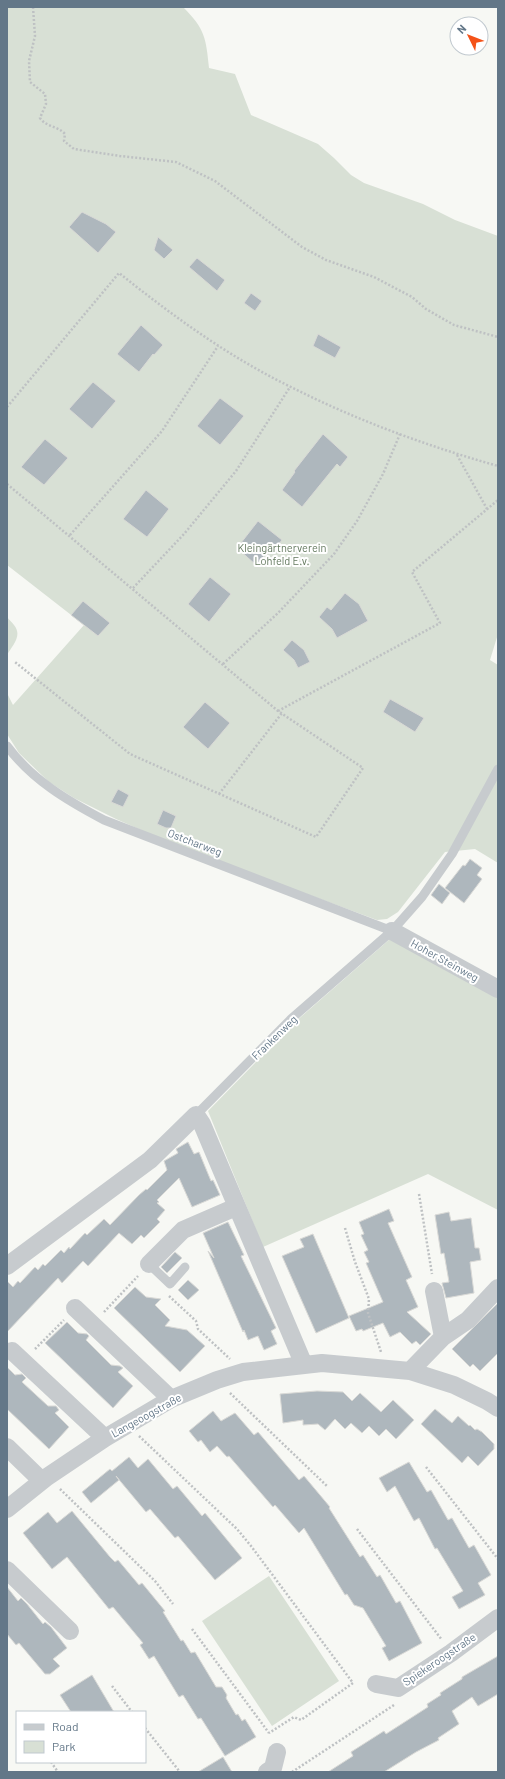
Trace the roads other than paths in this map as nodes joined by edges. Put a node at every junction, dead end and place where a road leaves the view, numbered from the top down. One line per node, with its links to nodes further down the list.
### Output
1 (7, 746): 3 (lane, Ostcharweg)
2 (498, 769): 3 (lane, Frankenweg)
3 (392, 931): 4 (street, Hoher Steinweg); 5 (lane, Frankenweg)
4 (498, 989)
5 (196, 1114): 6 (street); 8 (street, Frankenweg)
6 (236, 1207): 7 (street); 15 (street)
7 (149, 1264): 9 (lane)
8 (7, 1266)
9 (185, 1268)
10 (498, 1288): 13 (street)
11 (434, 1291): 13 (street)
12 (75, 1308): 17 (street)
13 (442, 1338): 16 (street)
14 (18, 1356): 19 (street)
15 (304, 1365): 16 (street, Langeoogstraße); 17 (street, Langeoogstraße)
16 (410, 1371): 18 (street, Langeoogstraße)
17 (171, 1399): 19 (street, Langeoogstraße)
18 (494, 1400)
19 (105, 1438): 21 (street, Langeoogstraße)
20 (7, 1447): 21 (street)
21 (45, 1479): 22 (street, Langeoogstraße)
22 (7, 1509)
23 (7, 1570): 25 (street)
24 (498, 1618): 26 (street, Spiekeroogstraße)
25 (70, 1631)
26 (376, 1684)
27 (277, 1752): 28 (street)
28 (267, 1772)

